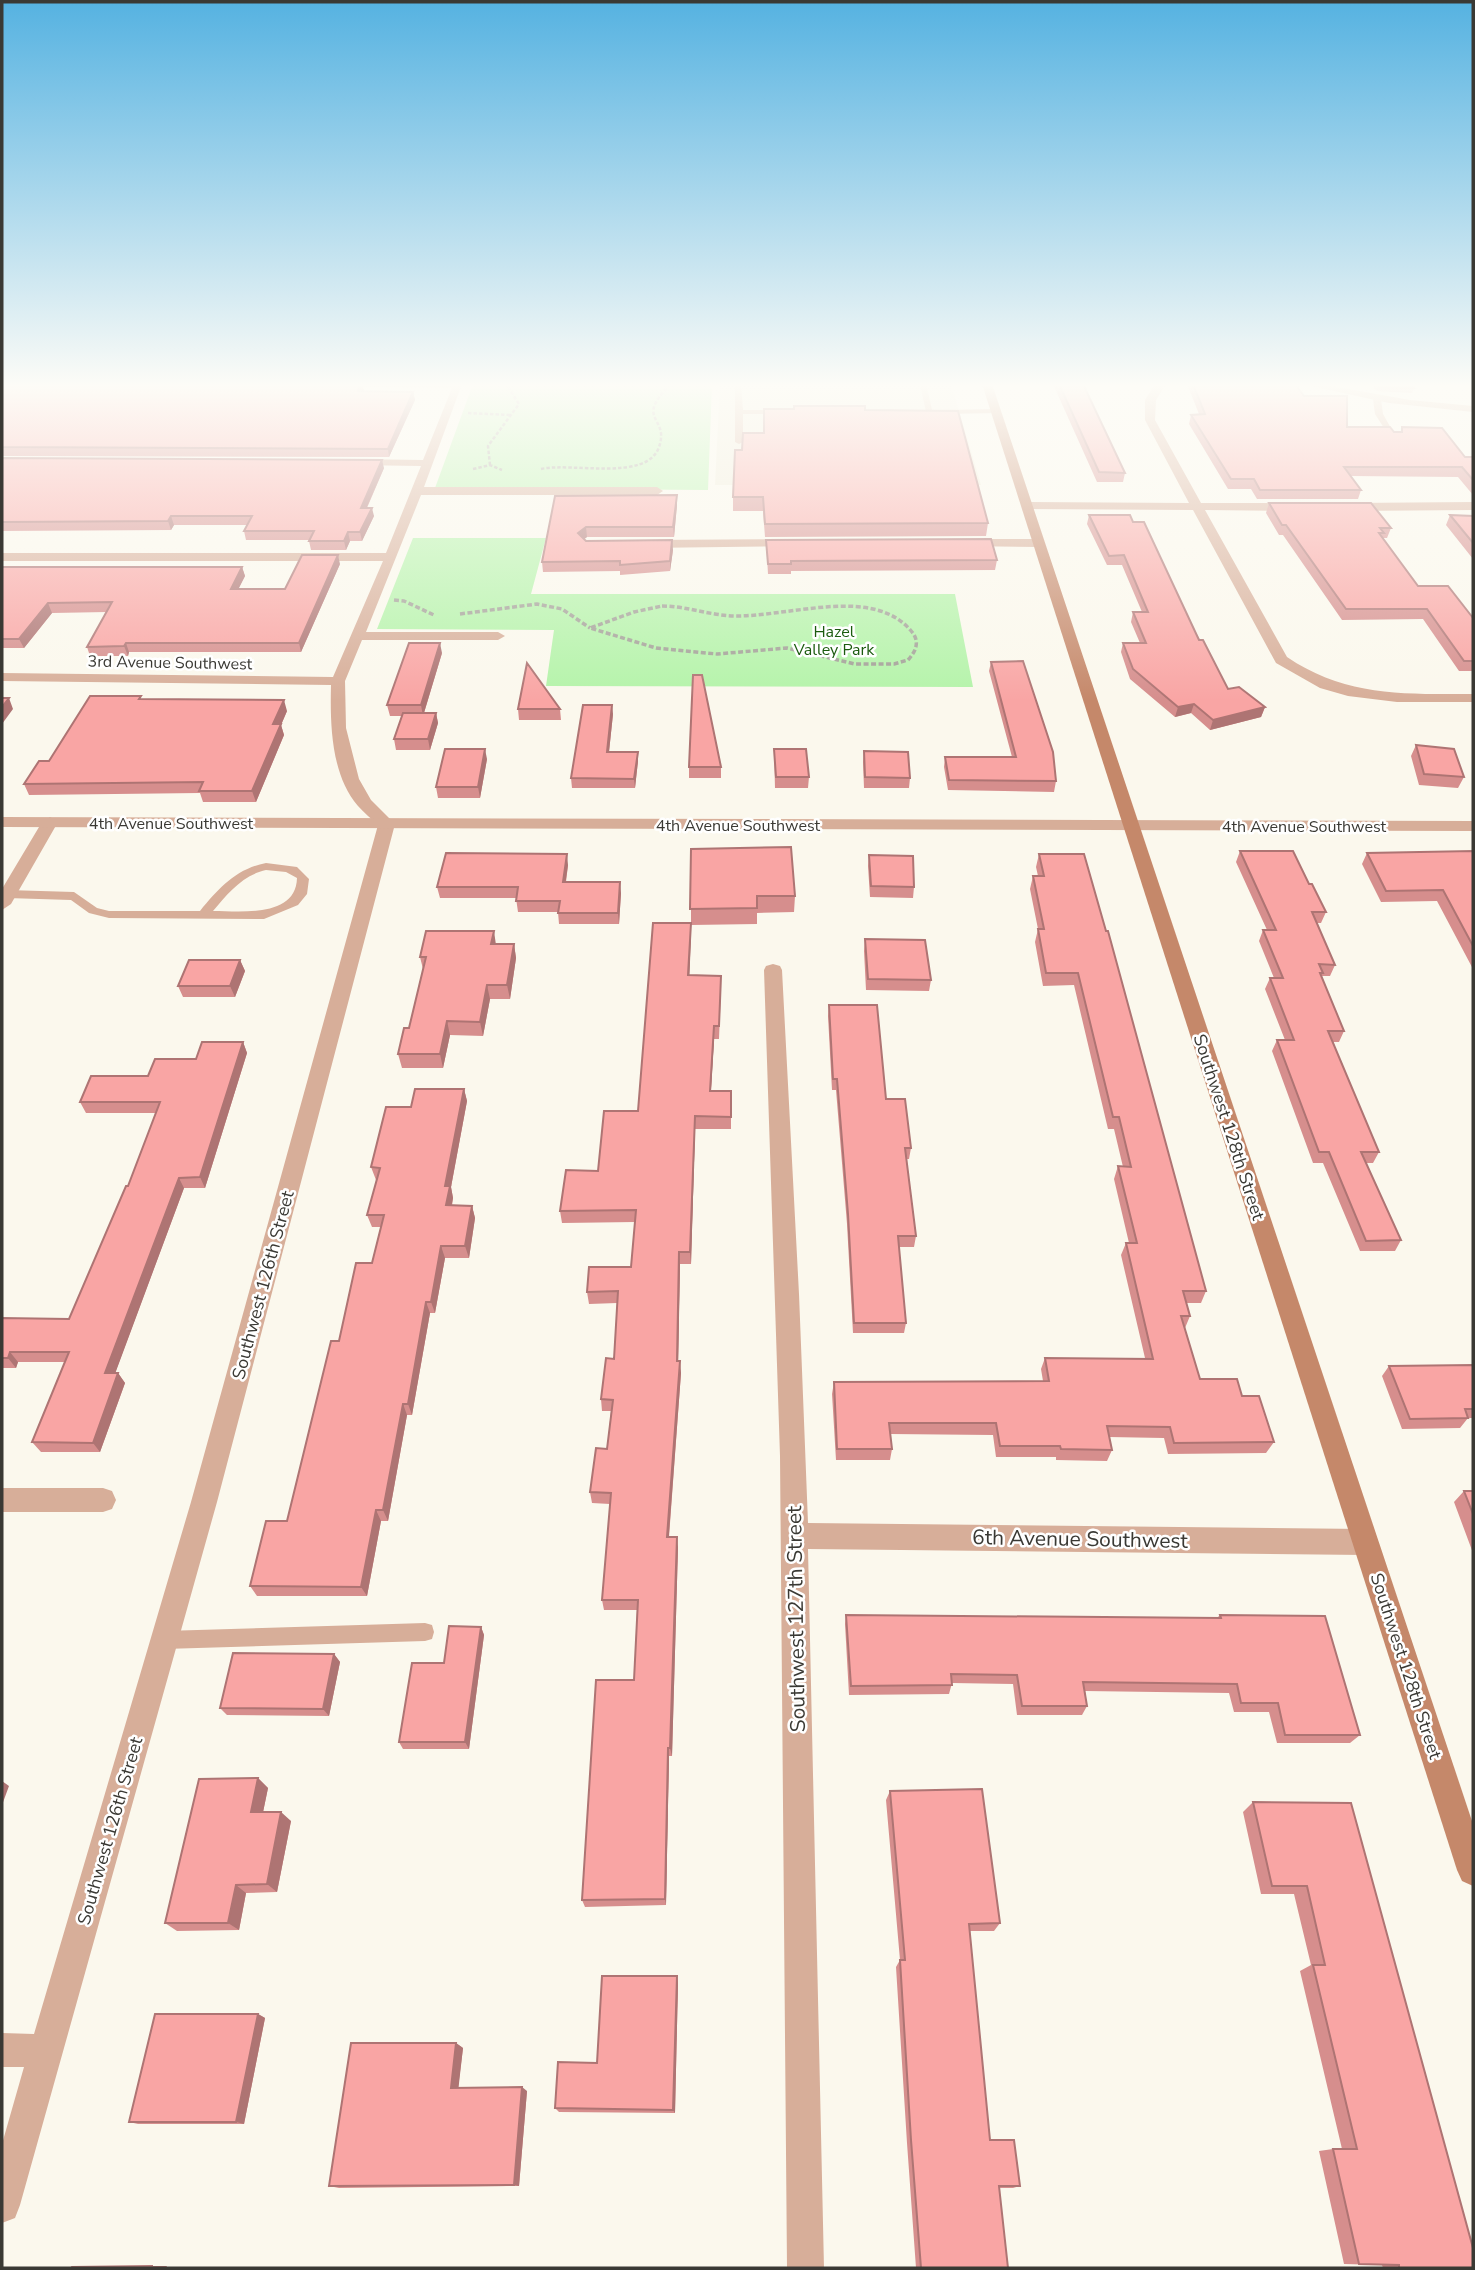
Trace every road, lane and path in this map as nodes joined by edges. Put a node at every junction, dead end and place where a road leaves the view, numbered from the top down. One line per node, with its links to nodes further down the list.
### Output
1 (1023, 490): 5 (main road, Southwest 128th Street)
2 (1188, 490): 9 (street)
3 (415, 491): 4 (street); 15 (street)
4 (657, 491)
5 (1028, 506): 9 (street); 12 (main road, Southwest 128th Street)
6 (1473, 506): 8 (street)
7 (1312, 507): 9 (street)
8 (1339, 507)
9 (1198, 508): 24 (street)
10 (809, 543): 13 (street)
11 (947, 543): 12 (street)
12 (1038, 543): 29 (main road, Southwest 128th Street)
13 (629, 544)
14 (2, 557): 15 (street)
15 (391, 557): 16 (street)
16 (373, 600): 18 (path); 20 (street)
17 (453, 615): 19 (path)
18 (438, 616)
19 (590, 628): 19 (path)
20 (358, 636): 21 (street); 23 (street)
21 (498, 636)
22 (2, 677): 23 (street, 3rd Avenue Southwest)
23 (338, 681): 27 (street)
24 (1473, 698)
25 (2, 822): 26 (street, 4th Avenue Southwest)
26 (50, 822): 27 (street, 4th Avenue Southwest); 30 (street)
27 (387, 824): 29 (street, 4th Avenue Southwest); 38 (street, Southwest 126th Street)
28 (1473, 826): 29 (street, 4th Avenue Southwest)
29 (1130, 827): 36 (main road, Southwest 128th Street)
30 (5, 899): 31 (lane)
31 (204, 915): 31 (lane)
32 (773, 970): 35 (street, Southwest 127th Street)
33 (2, 1500): 34 (street)
34 (103, 1500)
35 (796, 1536): 36 (street, 6th Avenue Southwest); 43 (street, Southwest 127th Street)
36 (1365, 1542): 39 (main road, Southwest 128th Street)
37 (425, 1632): 38 (lane)
38 (164, 1640): 41 (street, Southwest 126th Street)
39 (1473, 1870)
40 (2, 2050): 41 (street)
41 (47, 2051): 42 (street, Southwest 126th Street)
42 (2, 2205)
43 (806, 2268)

